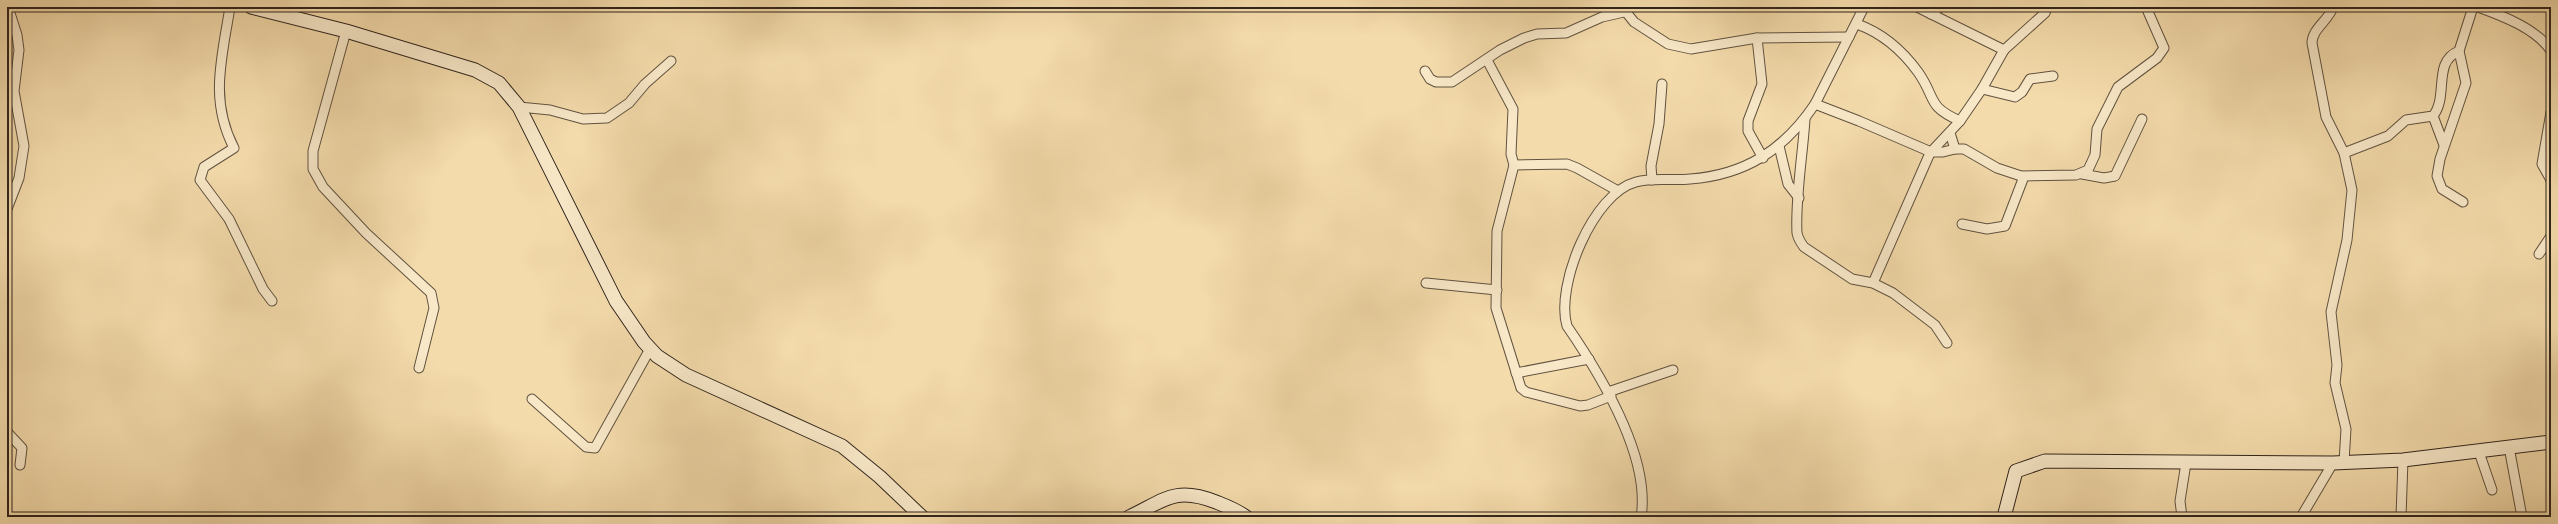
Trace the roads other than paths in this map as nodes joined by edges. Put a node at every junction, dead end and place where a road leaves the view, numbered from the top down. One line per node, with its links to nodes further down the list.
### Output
1 (8, 7): 49 (street)
2 (230, 7): 56 (street)
3 (251, 7): 15 (street)
4 (1864, 7): 14 (street)
5 (1917, 7): 13 (street)
6 (1940, 7): 13 (street)
7 (2047, 7): 18 (street)
8 (2146, 7): 42 (street)
9 (2333, 7): 39 (street)
10 (2473, 7): 19 (street)
11 (2478, 7): 20 (street)
12 (1623, 10): 17 (street); 21 (street)
13 (1931, 14): 18 (street)
14 (1857, 24): 16 (street); 33 (street)
15 (346, 31): 28 (street); 60 (street)
16 (1849, 37): 17 (street); 27 (street)
17 (1757, 38): 40 (street)
18 (2004, 50): 26 (street)
19 (2460, 51): 30 (street); 35 (street)
20 (2551, 51)
21 (1487, 60): 23 (street); 41 (street)
22 (671, 61): 28 (street)
23 (1425, 71)
24 (2053, 76): 26 (street)
25 (1662, 84): 44 (street)
26 (1982, 89): 33 (street)
27 (1815, 104): 31 (street); 38 (street)
28 (519, 107): 58 (street)
29 (2551, 112): 45 (street)
30 (2433, 116): 35 (street); 39 (street)
31 (1806, 118): 36 (street); 47 (street)
32 (2142, 119): 42 (street)
33 (1960, 121): 34 (street)
34 (1950, 133): 37 (street); 38 (street)
35 (2444, 145): 48 (street)
36 (1779, 146): 40 (street); 47 (street)
37 (1955, 149): 38 (street); 43 (street)
38 (1931, 152): 54 (street)
39 (2344, 153): 71 (street)
40 (1763, 158): 44 (street)
41 (1514, 165): 46 (street); 55 (street)
42 (2082, 174): 43 (street)
43 (2021, 176): 50 (street)
44 (1652, 180): 46 (street)
45 (2551, 180)
46 (1618, 191): 59 (street)
47 (1799, 198): 54 (street)
48 (2463, 202)
49 (7, 209)
50 (1962, 224)
51 (2551, 236): 52 (street)
52 (2539, 254)
53 (1426, 283): 55 (street)
54 (1873, 283): 57 (street)
55 (1497, 290): 62 (street)
56 (272, 301)
57 (1947, 343)
58 (650, 349): 64 (street); 74 (street)
59 (1589, 359): 62 (street); 63 (street)
60 (419, 368)
61 (1673, 370): 63 (street)
62 (1516, 373): 63 (street)
63 (1610, 394): 77 (street)
64 (532, 399)
65 (7, 432): 72 (street)
66 (2551, 442): 67 (street)
67 (2509, 447): 68 (street); 82 (street)
68 (2479, 452): 69 (street); 73 (street)
69 (2403, 460): 71 (street); 81 (street)
70 (2186, 463): 71 (street); 78 (street); 79 (street)
71 (2338, 463): 80 (street)
72 (20, 465)
73 (2492, 490)
74 (922, 517)
75 (1129, 517): 76 (street)
76 (1246, 517)
77 (1642, 517)
78 (2004, 517)
79 (2182, 517)
80 (2302, 517)
81 (2401, 517)
82 (2522, 517)

